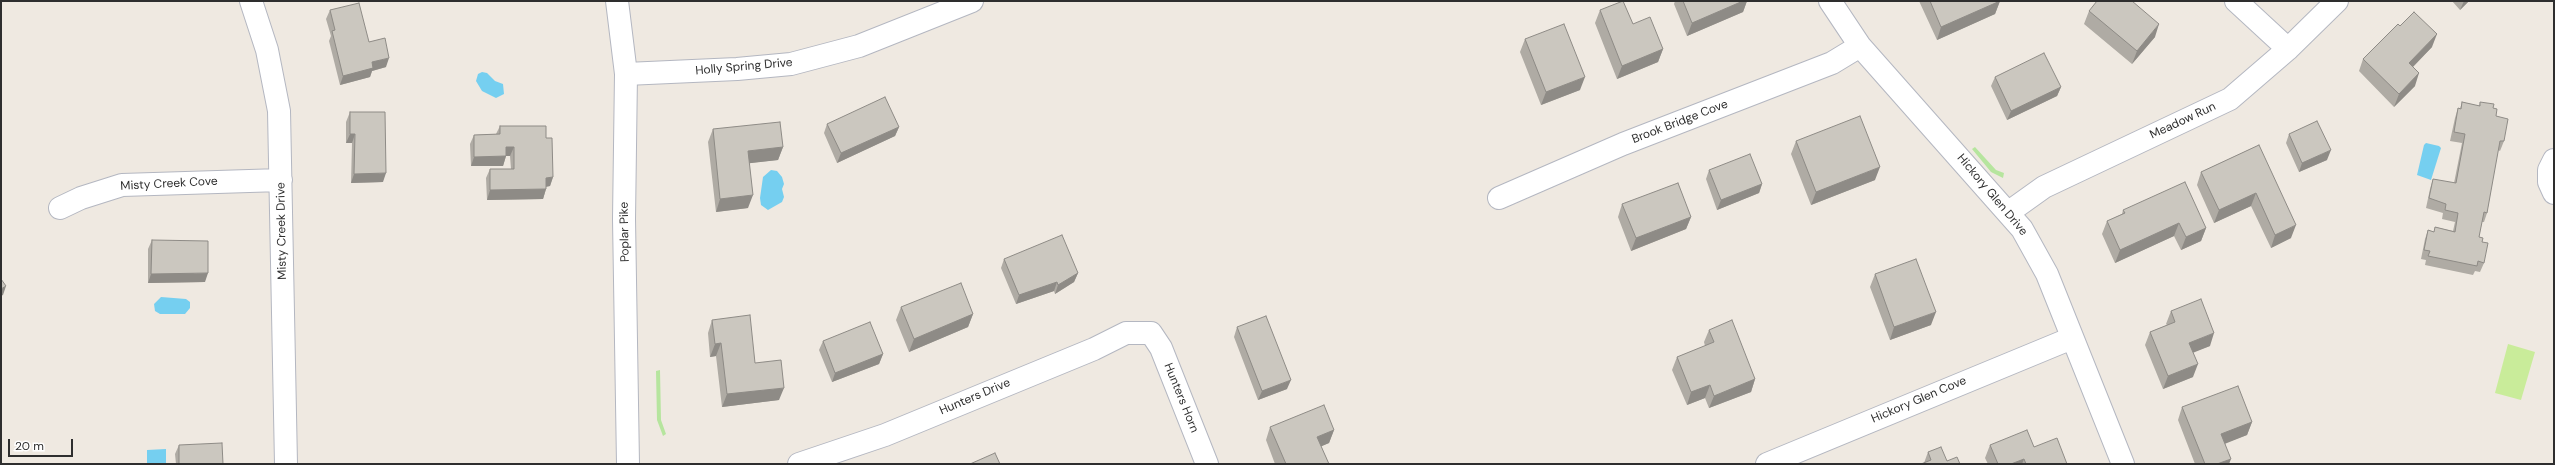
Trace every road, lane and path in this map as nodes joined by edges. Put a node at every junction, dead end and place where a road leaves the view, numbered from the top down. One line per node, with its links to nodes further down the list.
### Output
1 (251, 1): 11 (street, Misty Creek Drive)
2 (617, 1): 9 (street, Poplar Pike)
3 (972, 1): 9 (street, Holly Spring Drive)
4 (1830, 1): 7 (street, Hickory Glen Drive)
5 (2236, 1): 8 (street)
6 (2337, 1): 8 (street, Meadow Run)
7 (1860, 46): 13 (street, Brook Bridge Cove); 15 (street, Hickory Glen Drive)
8 (2288, 49): 15 (street, Meadow Run)
9 (626, 74): 19 (street, Poplar Pike)
10 (2554, 160): 12 (street)
11 (281, 180): 14 (street, Misty Creek Cove); 18 (street, Misty Creek Drive)
12 (2554, 193)
13 (1499, 198)
14 (60, 208)
15 (2009, 212): 17 (street, Hickory Glen Drive)
16 (1151, 333): 20 (street, Hunters Drive); 21 (street, Hunters Horn)
17 (2072, 338): 22 (street, Hickory Glen Cove); 23 (street, Hickory Glen Drive)
18 (286, 464)
19 (628, 464)
20 (799, 464)
21 (1207, 464)
22 (1767, 464)
23 (2123, 464)

